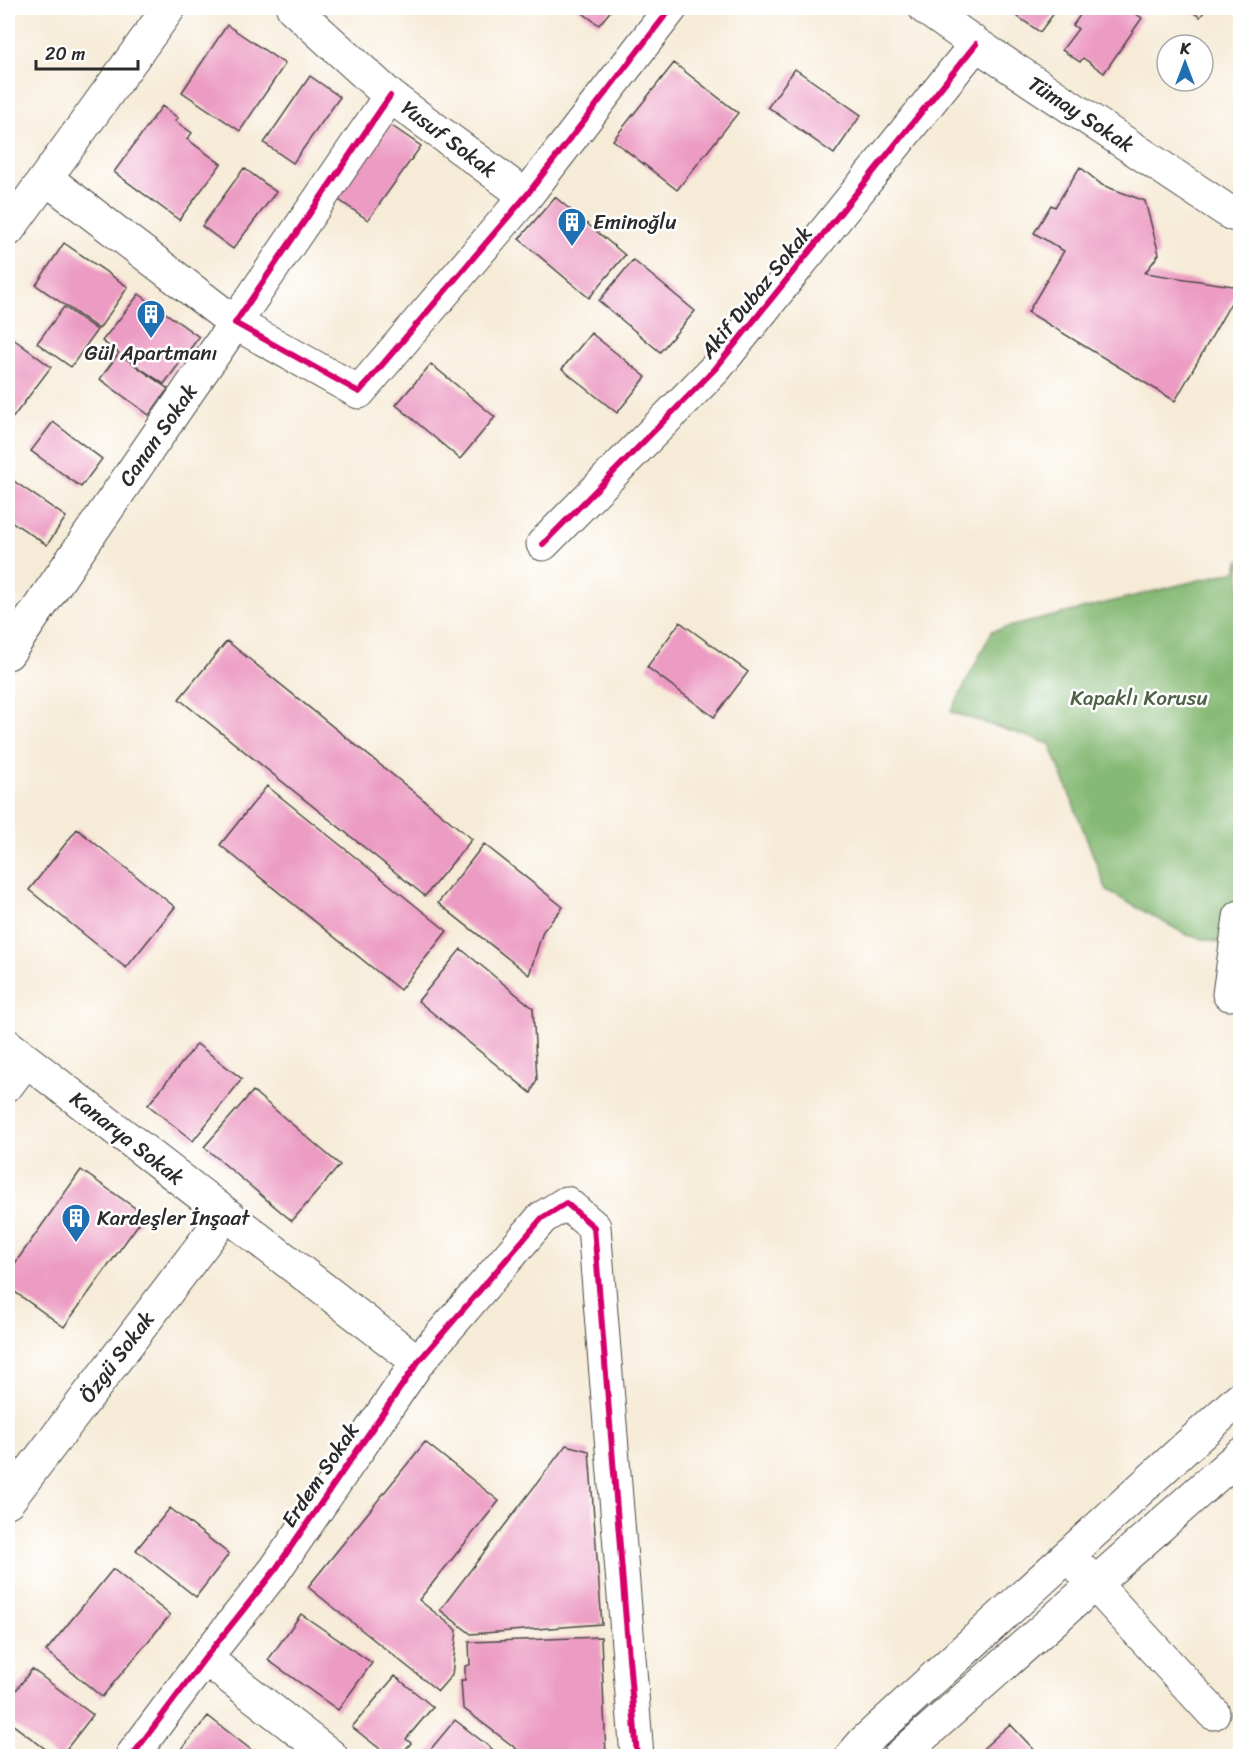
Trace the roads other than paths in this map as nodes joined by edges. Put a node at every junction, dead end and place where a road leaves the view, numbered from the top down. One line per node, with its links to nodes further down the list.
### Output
1 (169, 8): 7 (street)
2 (293, 8): 6 (street, Yusuf Sokak)
3 (671, 8): 8 (street)
4 (925, 8): 5 (street, Tümay Sokak)
5 (976, 44): 9 (street, Tümay Sokak); 12 (street, Akif Dubaz Sokak)
6 (390, 96): 8 (street, Yusuf Sokak); 11 (street, Canan Sokak)
7 (47, 179): 10 (street); 11 (street)
8 (526, 196): 11 (street)
9 (1240, 216)
10 (8, 230)
11 (235, 323): 13 (street, Canan Sokak)
12 (543, 544)
13 (8, 653)
14 (1240, 916): 15 (street)
15 (1229, 994)
16 (14, 1064): 17 (street, Kanarya Sokak)
17 (226, 1214): 18 (street, Kanarya Sokak); 21 (street, Özgü Sokak)
18 (418, 1362): 24 (street, Erdem Sokak); 29 (street, Erdem Sokak)
19 (1240, 1398): 22 (street)
20 (1240, 1455): 23 (street)
21 (8, 1501)
22 (1068, 1556): 23 (street); 26 (street)
23 (1095, 1584): 25 (street); 30 (street)
24 (205, 1658): 27 (street, Erdem Sokak); 28 (street)
25 (1213, 1713)
26 (864, 1752)
27 (132, 1756)
28 (331, 1756)
29 (637, 1756)
30 (900, 1756)

